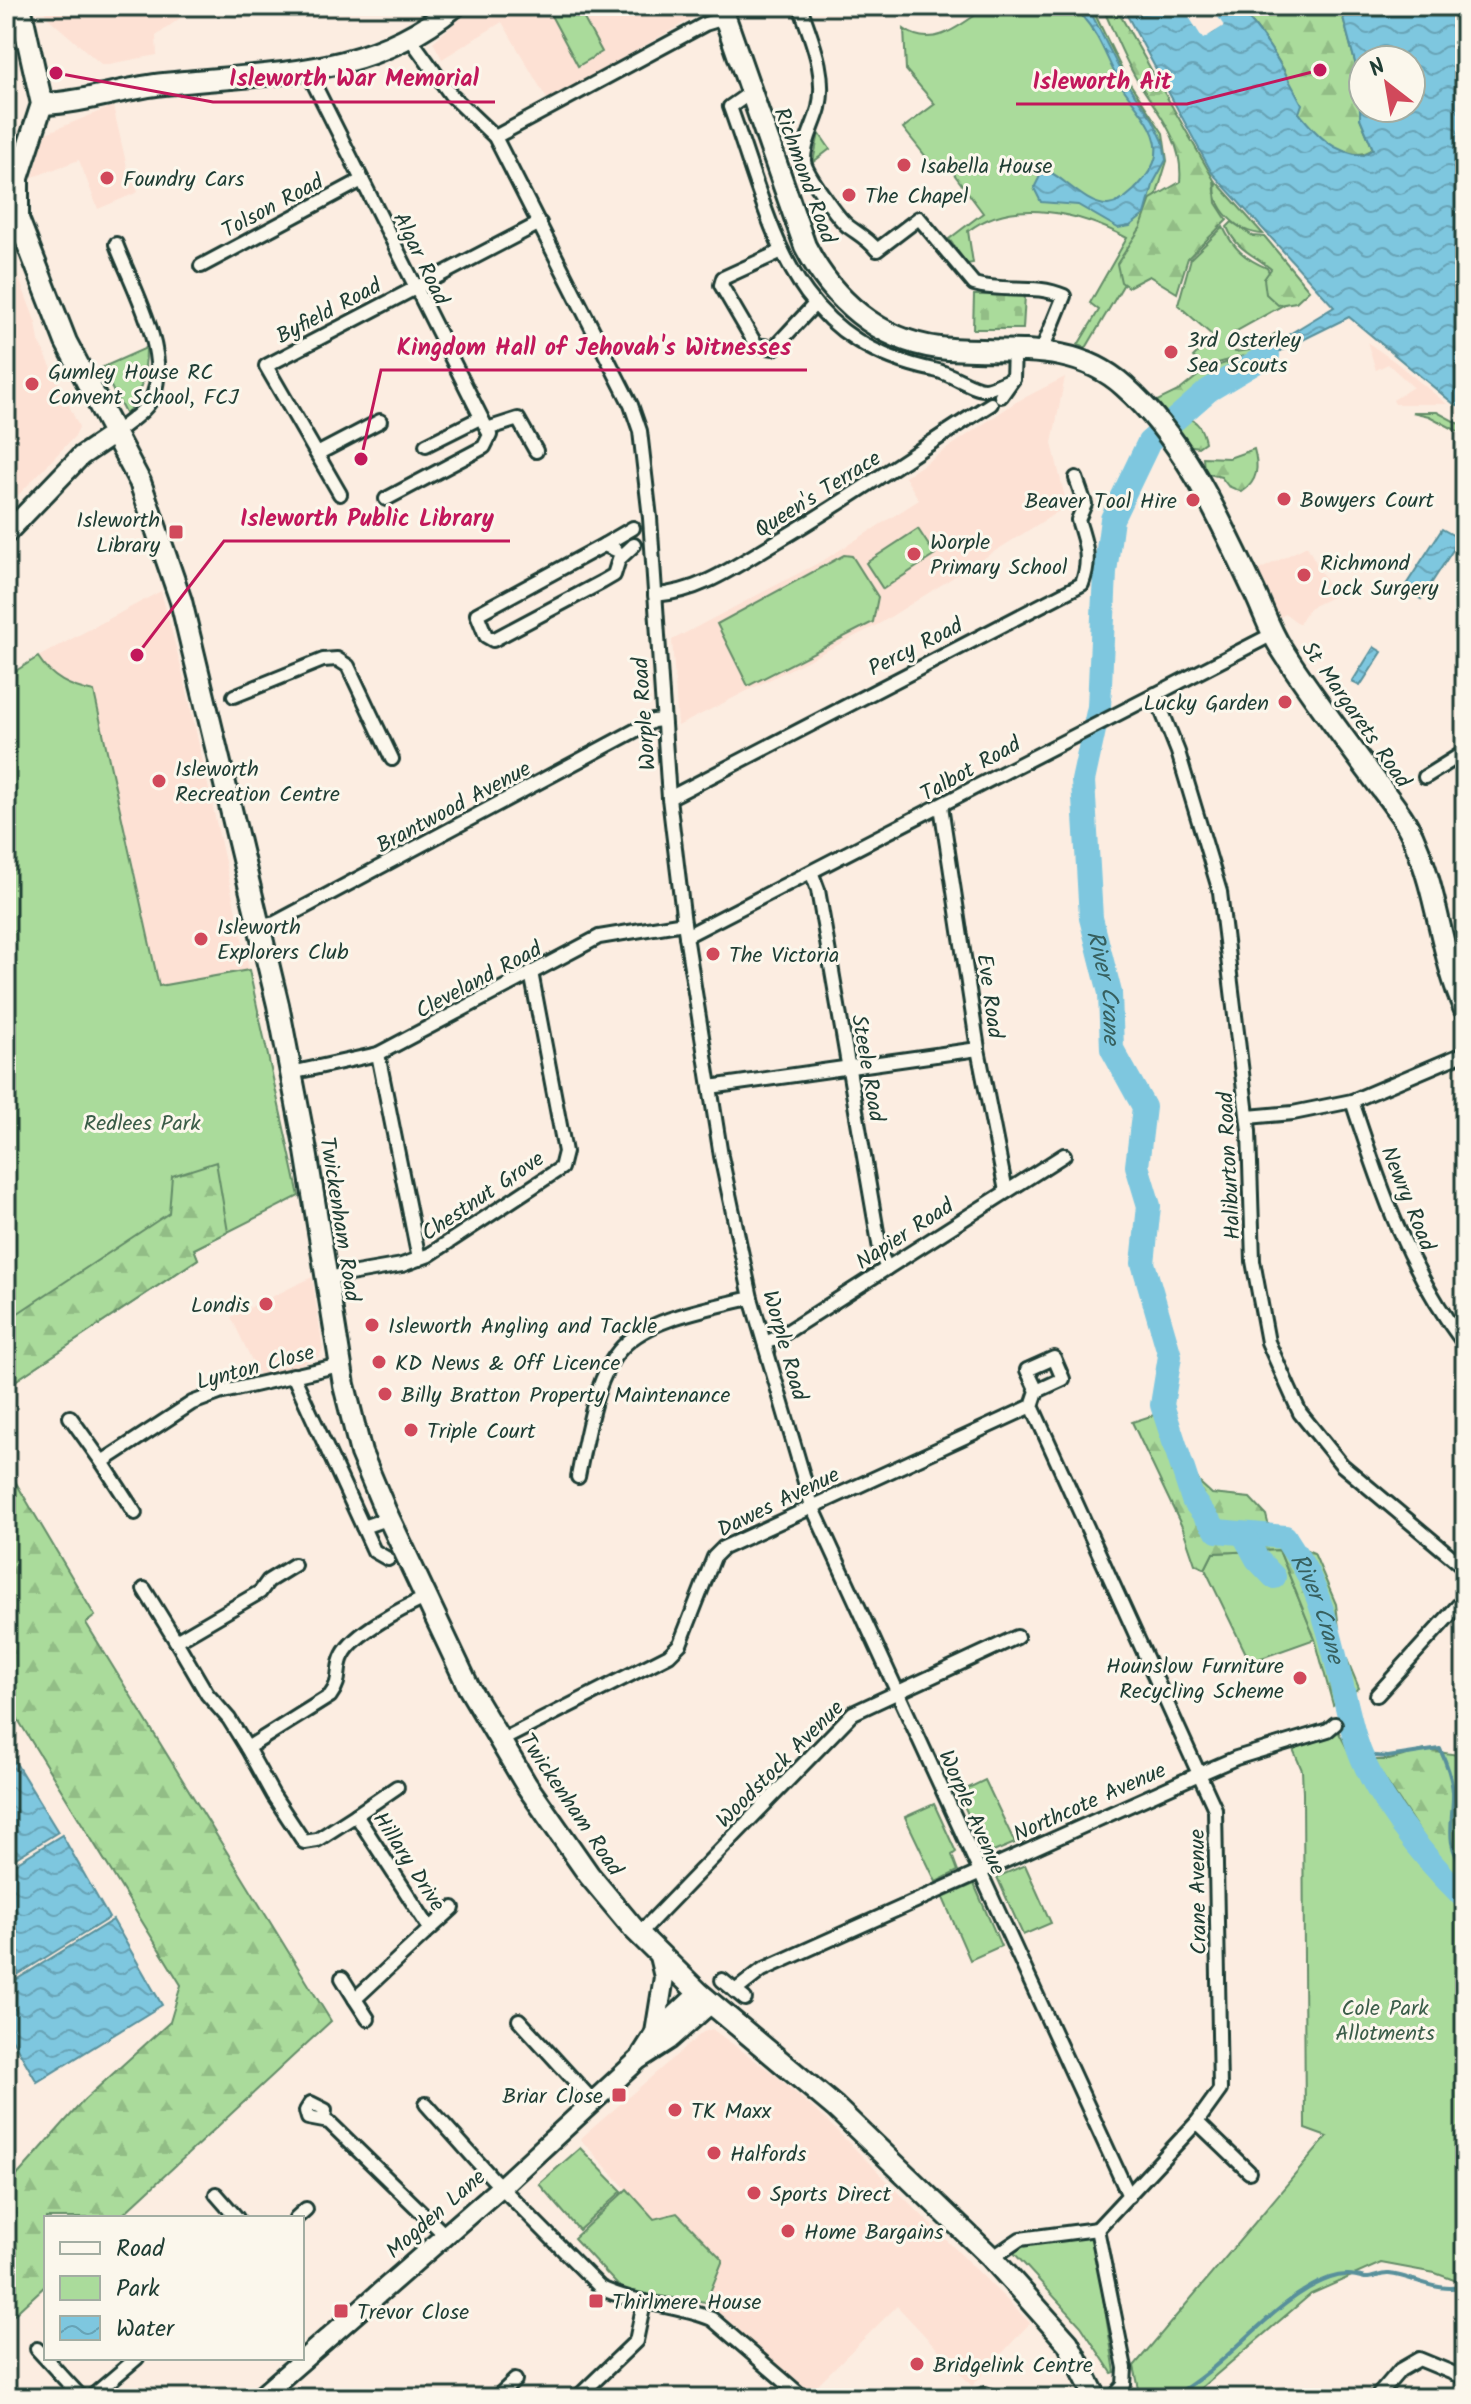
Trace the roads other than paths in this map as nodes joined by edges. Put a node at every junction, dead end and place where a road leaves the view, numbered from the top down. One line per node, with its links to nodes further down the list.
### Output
1 (20, 6): 8 (main road)
2 (455, 6): 5 (main road)
3 (800, 6): 18 (street)
4 (723, 12): 7 (main road, Richmond Road); 9 (street)
5 (410, 38): 6 (main road); 9 (street, Worple Road)
6 (308, 72): 8 (main road); 10 (street, Algar Road)
7 (750, 93): 13 (street, Richmond Road); 17 (main road, Richmond Road)
8 (42, 104): 24 (main road, Twickenham Road)
9 (495, 137): 11 (street, Worple Road)
10 (362, 180): 14 (street, Tolson Road); 15 (street, Algar Road)
11 (540, 223): 15 (street, Byfield Road); 34 (street, Worple Road)
12 (116, 244): 24 (street)
13 (782, 251): 16 (street, Richmond Road); 16 (street)
14 (201, 266)
15 (414, 287): 23 (street, Algar Road); 28 (street, Byfield Road)
16 (814, 305): 19 (street, Richmond Road)
17 (1014, 349): 18 (main road, Richmond Road); 19 (street)
18 (1042, 350): 26 (main road, Richmond Road)
19 (1013, 379): 21 (street, Queen's Terrace)
20 (974, 398): 21 (street)
21 (992, 403): 36 (street, Queen's Terrace)
22 (380, 421): 28 (street)
23 (484, 423): 25 (street); 27 (street); 31 (street)
24 (115, 433): 33 (street); 47 (main road, Twickenham Road)
25 (426, 445)
26 (1179, 448): 37 (main road, St Margarets Road)
27 (536, 451)
28 (317, 454): 30 (street, Byfield Road)
29 (1076, 478): 44 (street, Percy Road)
30 (340, 494)
31 (386, 499)
32 (633, 528): 35 (street)
33 (6, 534)
34 (651, 541): 35 (street); 36 (street, Worple Road)
35 (613, 551): 35 (street)
36 (655, 595): 40 (street, Worple Road)
37 (1273, 634): 38 (street, Talbot Road); 50 (main road, St Margarets Road)
38 (1155, 694): 45 (street, Talbot Road); 58 (street, Haliburton Road)
39 (234, 696): 42 (street)
40 (663, 720): 44 (street, Worple Road); 47 (street, Brantwood Avenue)
41 (1465, 752): 43 (street)
42 (392, 759)
43 (1425, 777)
44 (669, 798): 48 (street, Worple Road)
45 (941, 806): 46 (street, Talbot Road); 51 (street, Eve Road)
46 (812, 874): 48 (street, Talbot Road); 54 (street, Steele Road)
47 (261, 926): 55 (main road, Twickenham Road)
48 (685, 930): 49 (street, Cleveland Road); 56 (street, Worple Road)
49 (531, 972): 53 (street, Cleveland Road); 61 (street, Chestnut Grove)
50 (1464, 1005)
51 (978, 1049): 54 (street); 60 (street, Eve Road)
52 (1465, 1053): 57 (street)
53 (378, 1054): 55 (street, Cleveland Road); 61 (street)
54 (848, 1068): 56 (street); 62 (street, Steele Road)
55 (291, 1073): 63 (main road, Twickenham Road)
56 (710, 1087): 64 (street, Worple Road)
57 (1352, 1101): 58 (street); 66 (street, Newry Road)
58 (1248, 1117): 81 (street, Haliburton Road)
59 (1064, 1155): 60 (street, Napier Road)
60 (1006, 1191): 62 (street, Napier Road)
61 (419, 1259): 63 (street, Chestnut Grove)
62 (887, 1268): 65 (street, Napier Road)
63 (327, 1278): 67 (main road, Twickenham Road)
64 (751, 1298): 65 (street, Worple Road); 74 (street)
65 (765, 1343): 72 (street, Worple Road)
66 (1465, 1345)
67 (340, 1365): 68 (street, Lynton Close); 77 (main road, Twickenham Road)
68 (293, 1375): 73 (street, Lynton Close); 78 (street)
69 (1037, 1391): 70 (street)
70 (1032, 1406): 75 (street, Dawes Avenue); 92 (street, Crane Avenue)
71 (70, 1417): 73 (street)
72 (792, 1440): 75 (street, Worple Avenue)
73 (102, 1462): 76 (street)
74 (578, 1477)
75 (812, 1506): 87 (street, Worple Avenue); 90 (street, Dawes Avenue)
76 (135, 1513)
77 (389, 1518): 78 (street); 83 (main road, Twickenham Road)
78 (363, 1527): 79 (street)
79 (388, 1559)
80 (294, 1565): 86 (street)
81 (1465, 1568)
82 (144, 1589): 86 (street)
83 (425, 1598): 90 (main road, Twickenham Road); 91 (street)
84 (1465, 1598): 88 (street)
85 (1017, 1637): 87 (street, Woodstock Avenue)
86 (176, 1641): 91 (street)
87 (896, 1692): 95 (street, Worple Avenue); 98 (street, Woodstock Avenue)
88 (1377, 1695)
89 (1335, 1724): 92 (street, Northcote Avenue)
90 (500, 1741): 98 (main road, Twickenham Road)
91 (247, 1748): 94 (street, Hillary Drive)
92 (1199, 1774): 95 (street, Northcote Avenue); 111 (street, Crane Avenue)
93 (397, 1787): 94 (street, Hillary Drive)
94 (356, 1815): 97 (street, Hillary Drive)
95 (979, 1873): 101 (street, Northcote Avenue); 115 (street, Worple Avenue)
96 (453, 1908): 97 (street, Hillary Drive)
97 (430, 1929): 103 (street, Hillary Drive)
98 (639, 1934): 99 (main road, Twickenham Road)
99 (658, 1952): 102 (main road, Twickenham Road); 106 (street, Mogden Lane)
100 (342, 1978): 103 (street)
101 (722, 1980)
102 (705, 1998): 106 (street, Mogden Lane); 107 (street, Mogden Lane); 119 (main road, Twickenham Road)
103 (355, 1999): 104 (street)
104 (368, 2019)
105 (519, 2020): 108 (street)
106 (654, 2035): 107 (street, Mogden Lane)
107 (638, 2060): 108 (street, Mogden Lane)
108 (593, 2101): 113 (street, Mogden Lane)
109 (426, 2104): 113 (street)
110 (324, 2119): 118 (street)
111 (1197, 2122): 112 (street); 115 (street, Crane Avenue)
112 (1249, 2172)
113 (502, 2186): 118 (street, Mogden Lane); 120 (street)
114 (216, 2194): 116 (street)
115 (1129, 2196): 117 (street, Crane Avenue)
116 (235, 2216)
117 (1097, 2229): 119 (street); 137 (street)
118 (446, 2236): 123 (street, Mogden Lane)
119 (992, 2258): 124 (main road, Twickenham Road)
120 (644, 2303): 132 (street); 133 (street)
121 (37, 2349): 122 (street)
122 (44, 2357)
123 (304, 2359)
124 (1078, 2359): 136 (main road, Twickenham Road); 137 (main road, Twickenham Road)
125 (47, 2360): 129 (street)
126 (135, 2360): 130 (street)
127 (303, 2360): 131 (street, Mogden Lane)
128 (1465, 2378): 138 (street)
129 (82, 2398)
130 (90, 2398)
131 (259, 2398)
132 (577, 2398)
133 (804, 2398)
134 (974, 2398): 135 (street)
135 (996, 2398)
136 (1096, 2398)
137 (1111, 2398)
138 (1376, 2398)

